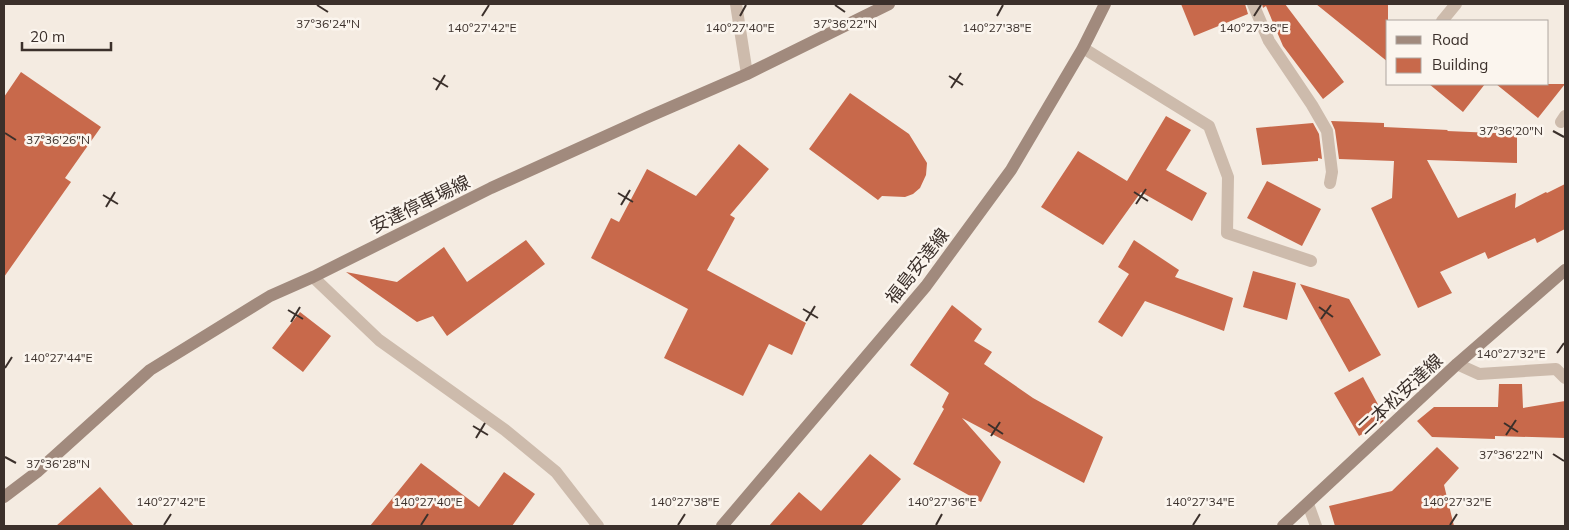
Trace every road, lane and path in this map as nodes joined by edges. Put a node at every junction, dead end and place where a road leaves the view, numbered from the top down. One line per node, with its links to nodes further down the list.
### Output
1 (736, 4): 8 (street)
2 (889, 4): 8 (main road, 安達停車場線)
3 (1106, 4): 7 (main road, 福島安達線)
4 (1253, 4): 9 (street)
5 (1456, 4): 6 (street)
6 (1443, 20)
7 (1083, 48): 10 (street); 18 (main road, 福島安達線)
8 (747, 74): 12 (main road, 安達停車場線)
9 (1330, 183)
10 (1311, 261)
11 (1565, 270): 13 (main road, 二本松安達線)
12 (313, 277): 15 (main road, 安達停車場線); 17 (street)
13 (1457, 364): 14 (street); 16 (main road, 二本松安達線)
14 (1565, 378)
15 (4, 497)
16 (1308, 504): 19 (main road, 二本松安達線); 20 (street)
17 (598, 526)
18 (722, 526)
19 (1283, 526)
20 (1316, 526)

